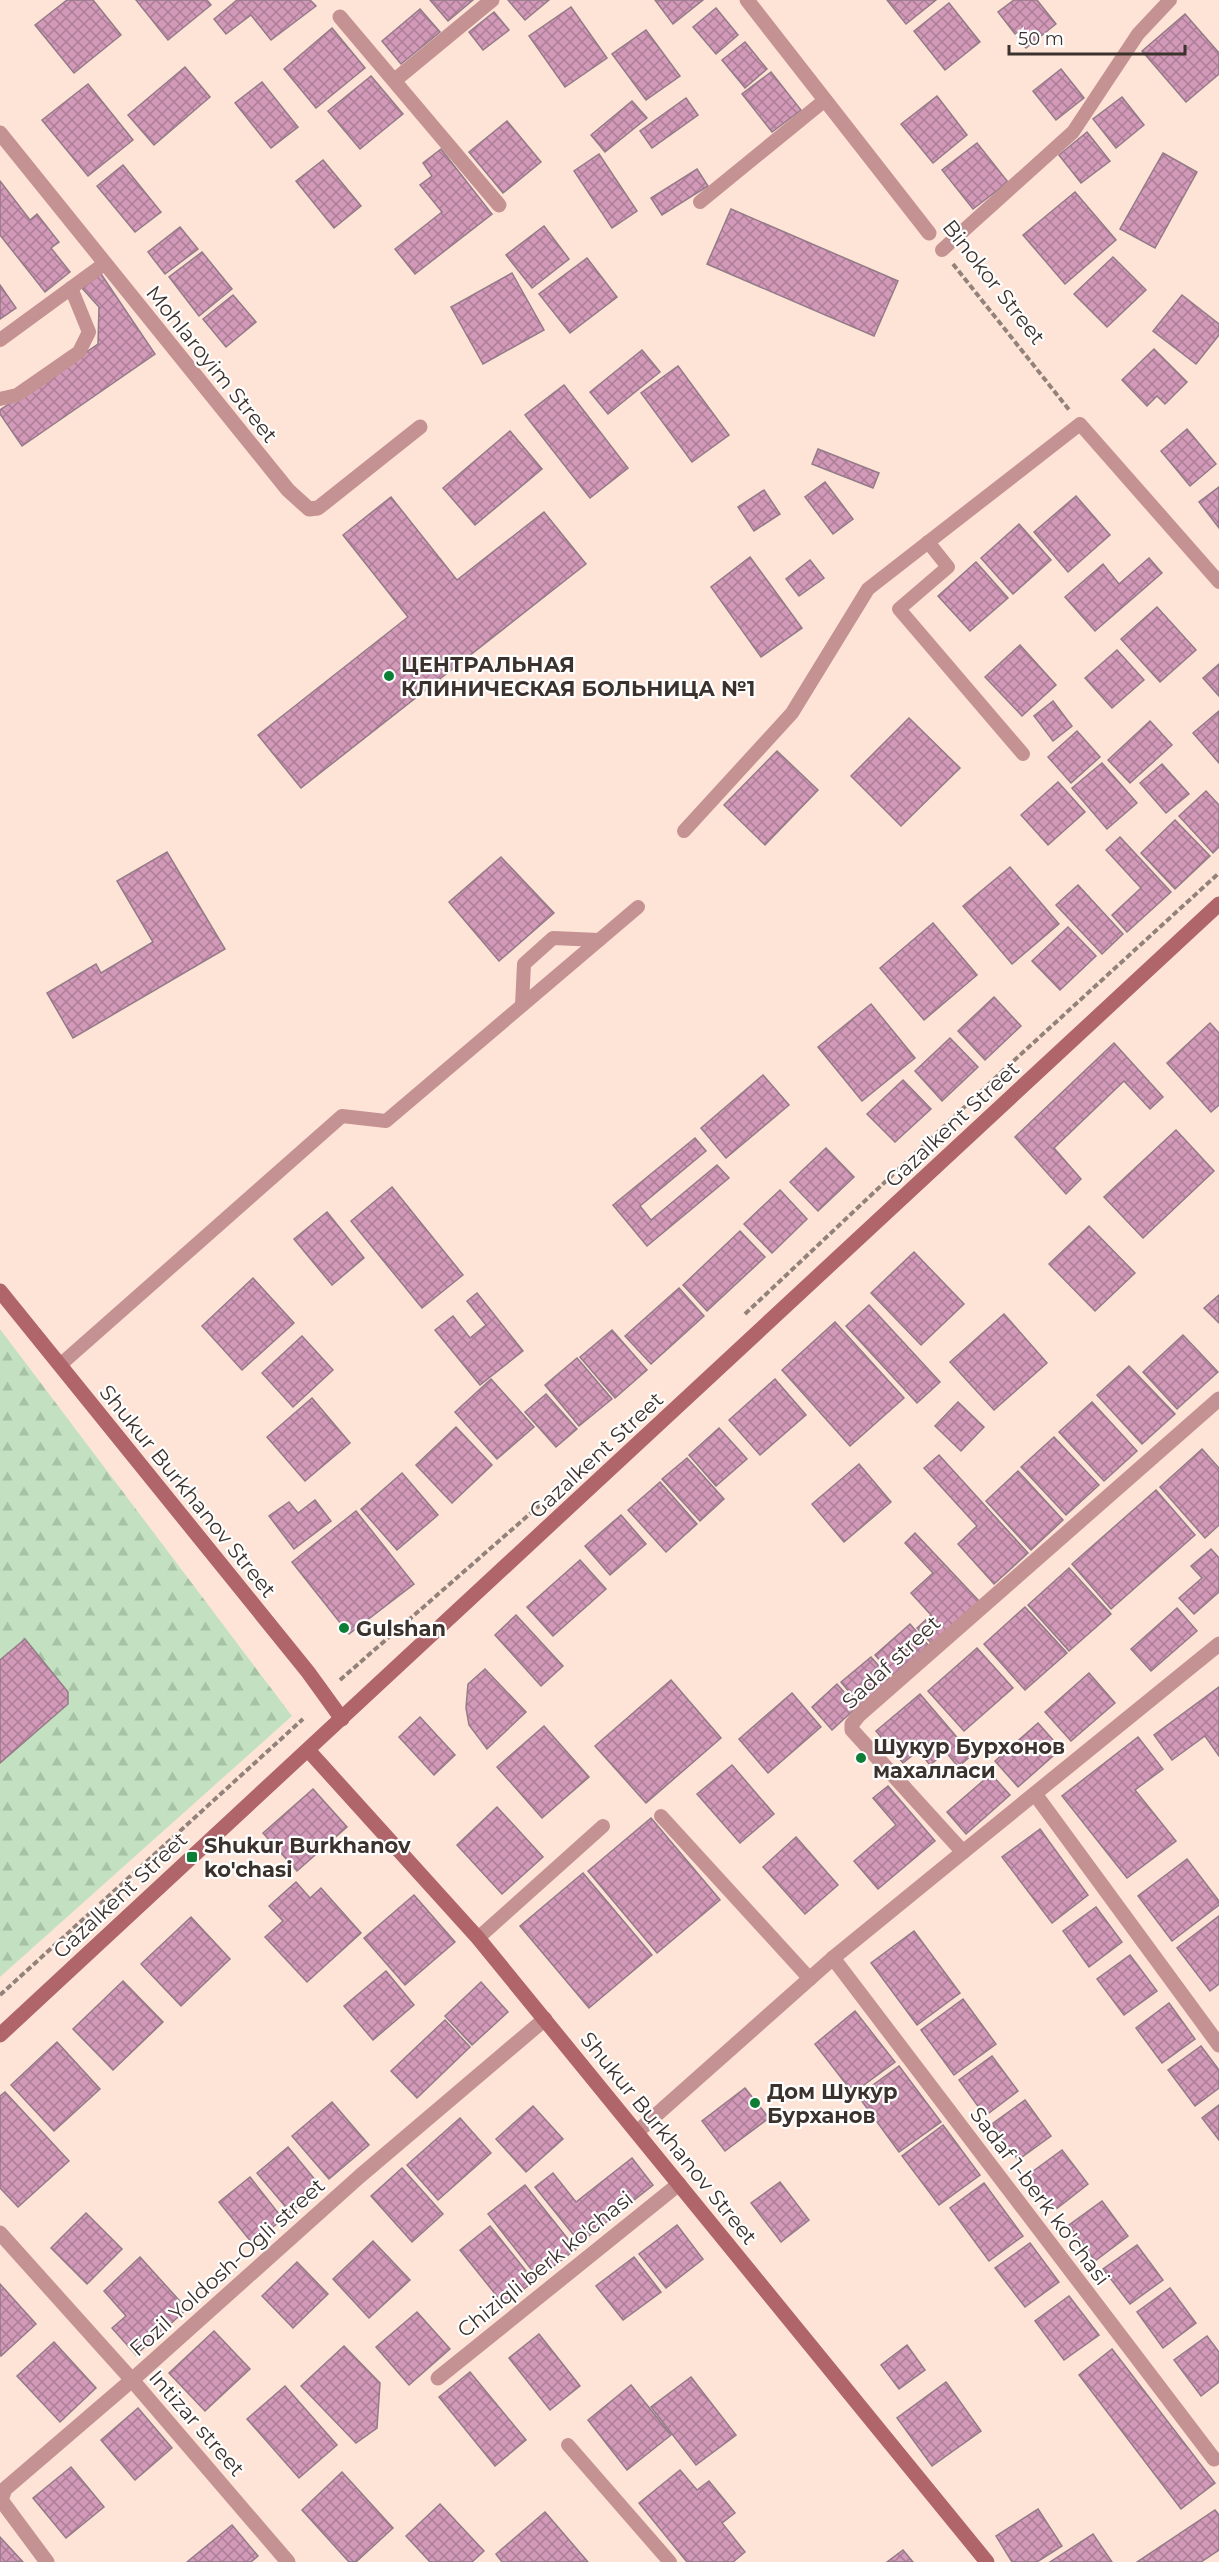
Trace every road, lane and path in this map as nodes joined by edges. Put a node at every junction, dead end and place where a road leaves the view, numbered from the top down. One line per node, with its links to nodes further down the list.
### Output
1 (492, 0): 5 (street)
2 (747, 0): 6 (street, Binokor Street)
3 (1170, 0): 11 (lane)
4 (340, 17): 5 (street)
5 (395, 80): 9 (street)
6 (825, 100): 8 (lane); 10 (street, Binokor Street)
7 (0, 133): 12 (street, Mohlaroyim Street)
8 (700, 202)
9 (499, 205)
10 (928, 233)
11 (942, 250): 16 (path, Binokor Street)
12 (104, 264): 13 (lane); 17 (street, Mohlaroyim Street)
13 (71, 288): 14 (lane); 15 (lane)
14 (0, 340)
15 (0, 399)
16 (1080, 424): 18 (lane); 19 (lane)
17 (420, 426)
18 (928, 542): 20 (lane); 21 (lane)
19 (1219, 582)
20 (1023, 754)
21 (684, 831)
22 (1219, 873): 28 (path)
23 (1219, 904): 35 (street, Gazalkent Street)
24 (638, 907): 25 (lane)
25 (600, 940): 26 (lane); 26 (lane)
26 (522, 1005): 29 (lane)
27 (0, 1291): 29 (street, Shukur Burkhanov Street)
28 (738, 1321)
29 (60, 1365): 35 (street, Shukur Burkhanov Street)
30 (1219, 1399): 40 (street, Sadaf street)
31 (544, 1501): 33 (path)
32 (1219, 1644): 37 (street)
33 (340, 1680)
34 (303, 1719): 44 (path)
35 (342, 1719): 36 (street, Gazalkent Street)
36 (308, 1750): 41 (street, Shukur Burkhanov Street); 46 (street, Gazalkent Street)
37 (1035, 1794): 40 (street); 47 (street)
38 (661, 1816): 43 (lane)
39 (603, 1826): 41 (lane)
40 (963, 1852): 42 (street)
41 (478, 1938): 45 (street, Shukur Burkhanov Street)
42 (833, 1958): 43 (street); 54 (street, Sadaf 1-berk ko'chasi)
43 (810, 1979): 48 (street)
44 (0, 1995)
45 (545, 2019): 48 (street, Shukur Burkhanov Street); 52 (street, Fozil Yoldosh-Ogli street)
46 (0, 2035)
47 (1219, 2045)
48 (637, 2132): 49 (street, Shukur Burkhanov Street)
49 (679, 2184): 51 (street, Chiziqli berk ko'chasi); 58 (street, Shukur Burkhanov Street)
50 (0, 2233): 52 (street, Intizar street)
51 (438, 2378)
52 (132, 2380): 55 (street, Fozil Yoldosh-Ogli street); 56 (street, Intizar street)
53 (568, 2445): 57 (lane)
54 (1214, 2459)
55 (47, 2562)
56 (288, 2562)
57 (670, 2562)
58 (987, 2562)

